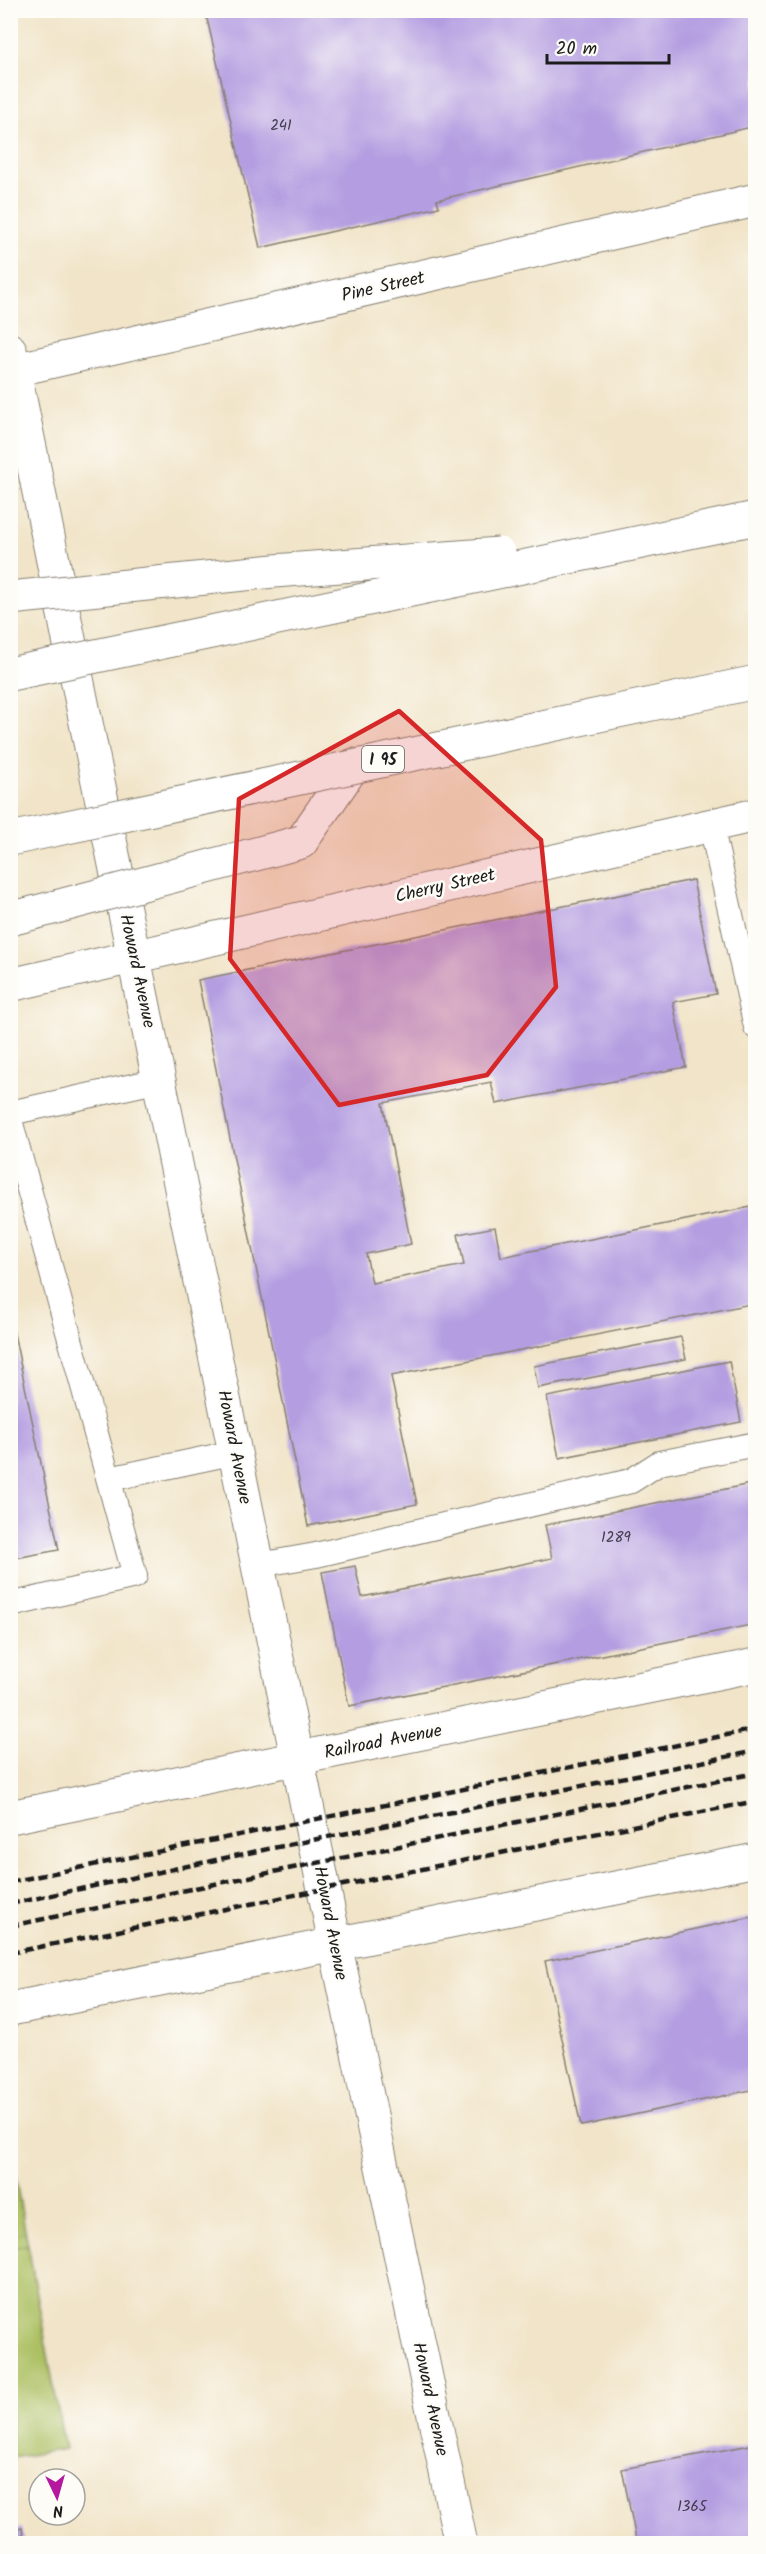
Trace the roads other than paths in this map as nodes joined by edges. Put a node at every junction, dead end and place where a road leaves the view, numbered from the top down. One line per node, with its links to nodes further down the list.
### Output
1 (756, 200): 2 (main road, Pine Street)
2 (12, 364): 13 (main road, Howard Avenue)
3 (756, 518): 4 (main road, bridge)
4 (630, 544): 5 (main road, bridge); 6 (main road, bridge)
5 (10, 598)
6 (10, 674)
7 (756, 682): 8 (main road, I 95, bridge)
8 (354, 765): 11 (main road, I 95, bridge); 12 (main road, bridge)
9 (756, 814): 10 (main road, Cherry Street)
10 (711, 825): 13 (main road, Cherry Street); 15 (lane)
11 (10, 839)
12 (10, 919)
13 (135, 956): 14 (main road, Cherry Street); 16 (main road, Howard Avenue)
14 (10, 985)
15 (756, 1027)
16 (160, 1080): 17 (lane); 20 (main road, Howard Avenue)
17 (10, 1113)
18 (10, 1120): 21 (lane)
19 (756, 1444): 22 (lane)
20 (236, 1452): 21 (lane); 22 (main road, Howard Avenue)
21 (109, 1479): 23 (lane)
22 (259, 1565): 25 (main road, Howard Avenue)
23 (10, 1605)
24 (756, 1665): 25 (main road, Railroad Avenue)
25 (298, 1758): 26 (main road, Railroad Avenue); 28 (main road, Howard Avenue)
26 (10, 1817)
27 (756, 1860): 28 (main road)
28 (335, 1943): 29 (main road); 30 (main road, Howard Avenue)
29 (10, 2009)
30 (461, 2544)

